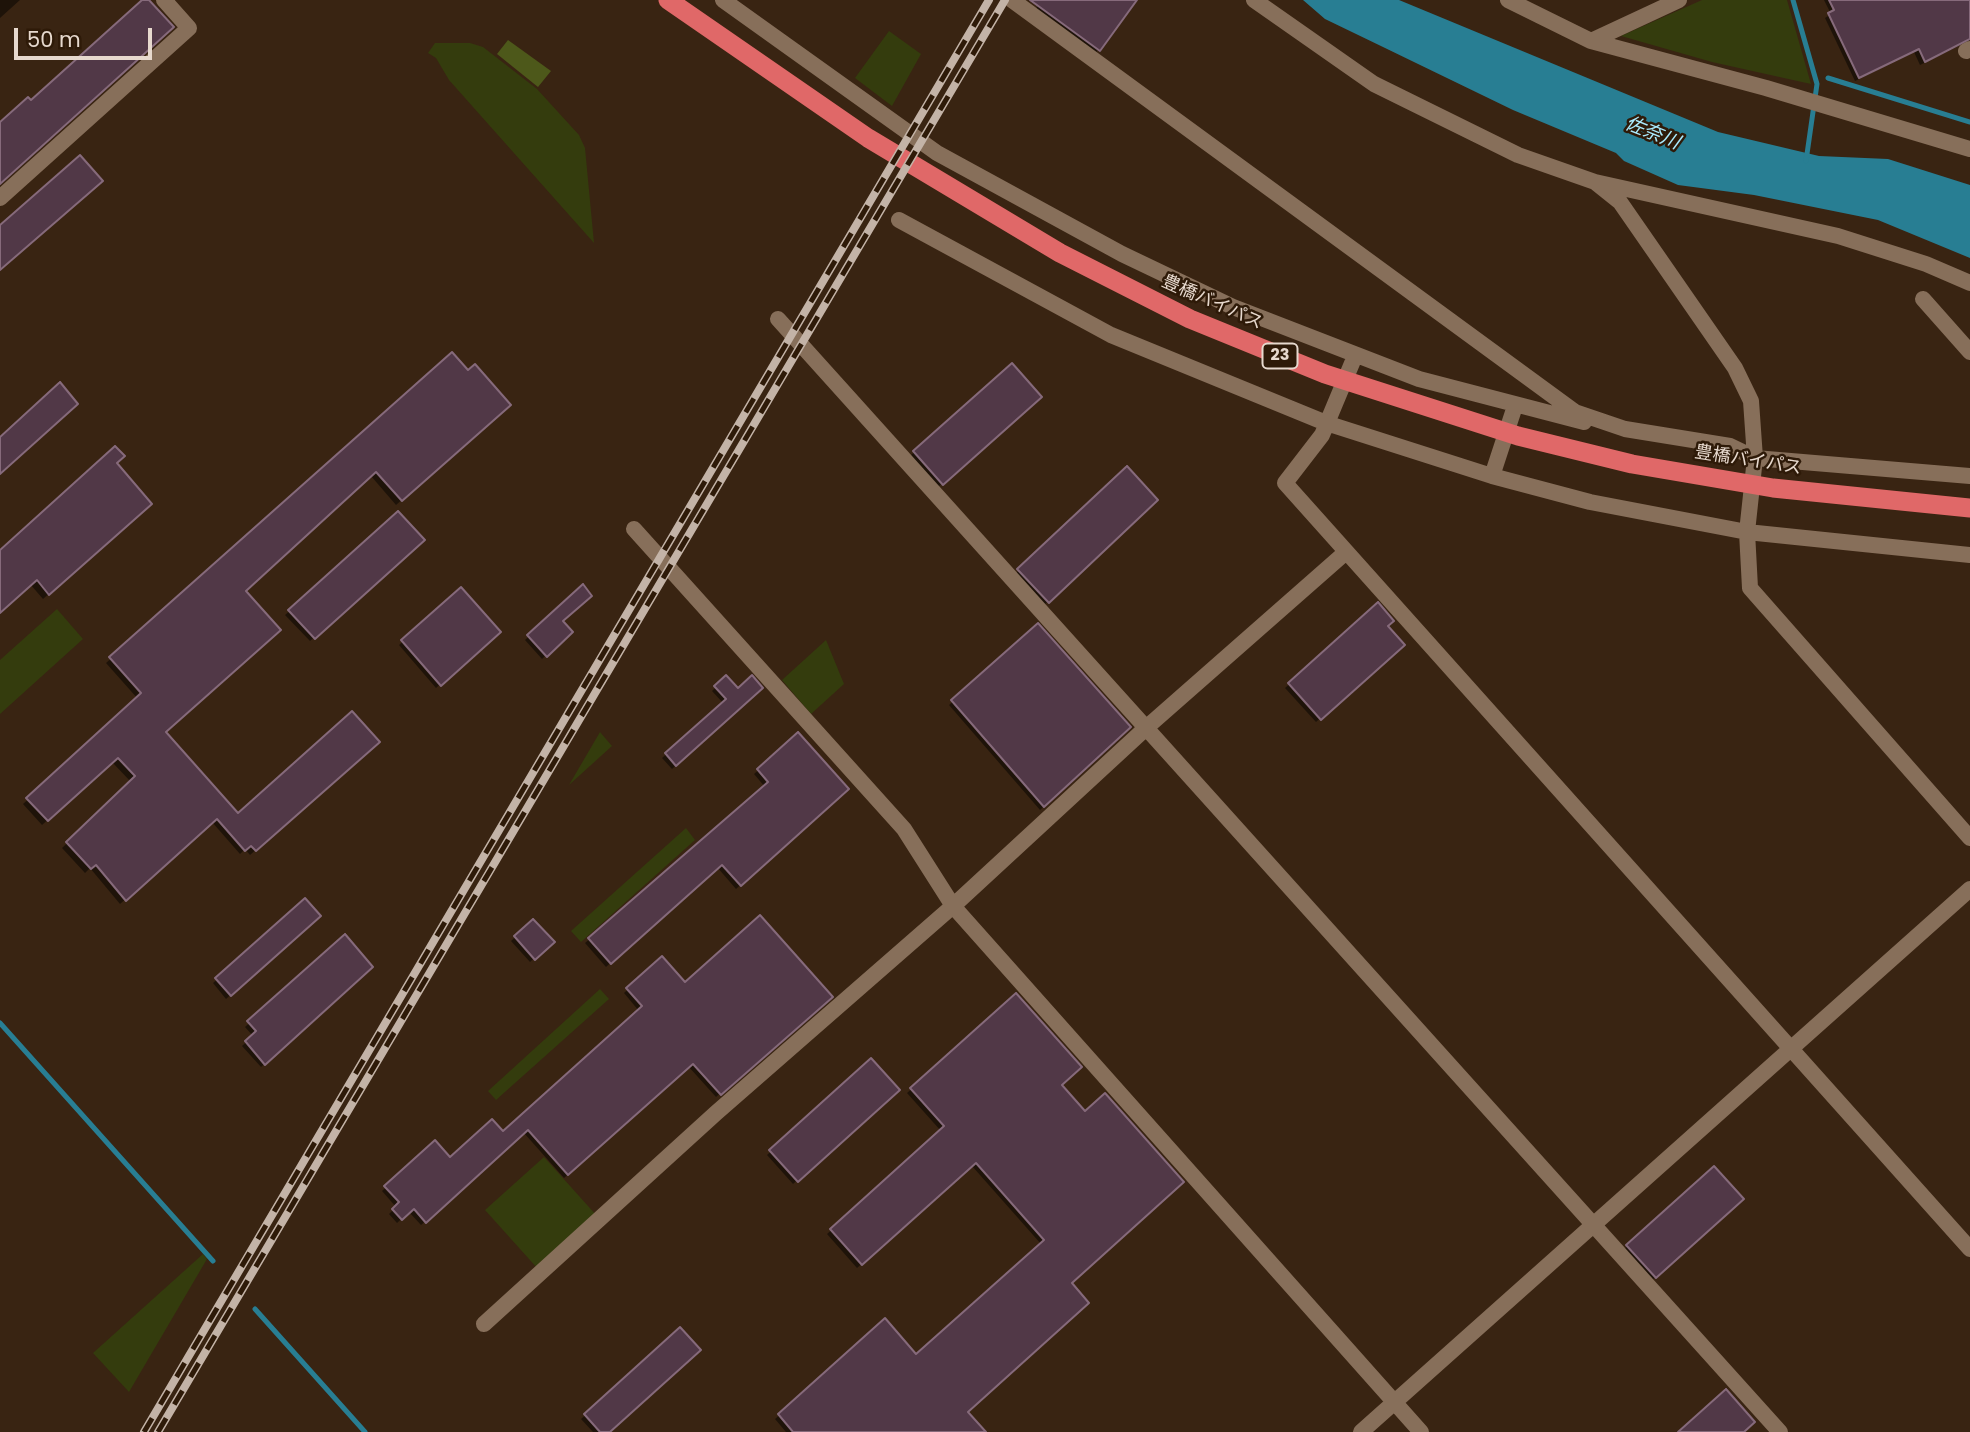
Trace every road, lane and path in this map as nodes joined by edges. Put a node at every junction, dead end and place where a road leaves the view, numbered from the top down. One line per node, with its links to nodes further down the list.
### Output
1 (164, 0): 12 (street)
2 (668, 0): 26 (highway, 豊橋バイパス / 23)
3 (686, 0): 25 (highway, 豊橋バイパス / 23)
4 (723, 0): 18 (street)
5 (1012, 0): 21 (street)
6 (1254, 0): 11 (street)
7 (1508, 0): 9 (street)
8 (1679, 0): 9 (street)
9 (1591, 41): 10 (street)
10 (1970, 149)
11 (1595, 182): 14 (street); 22 (street)
12 (0, 198)
13 (899, 220): 20 (street)
14 (1970, 284)
15 (1923, 299): 17 (street)
16 (779, 318): 31 (street)
17 (1970, 352)
18 (1355, 356): 19 (street); 20 (street)
19 (1515, 406): 21 (street); 23 (street)
20 (1326, 423): 23 (street); 29 (street)
21 (1625, 429): 22 (street)
22 (1755, 458): 24 (street); 28 (street)
23 (1492, 476): 28 (street)
24 (1970, 476)
25 (1970, 497)
26 (1970, 508)
27 (634, 529): 34 (street)
28 (1747, 532): 30 (street); 32 (street)
29 (1346, 552): 31 (street); 35 (street)
30 (1970, 555)
31 (1147, 727): 34 (street); 36 (street)
32 (1970, 838)
33 (1970, 888): 35 (street)
34 (953, 906): 38 (street); 39 (street)
35 (1791, 1049): 36 (street); 37 (street)
36 (1595, 1225): 39 (street); 42 (street)
37 (1970, 1249)
38 (484, 1324)
39 (1394, 1402): 40 (street); 41 (street)
40 (1361, 1432)
41 (1421, 1432)
42 (1780, 1432)

